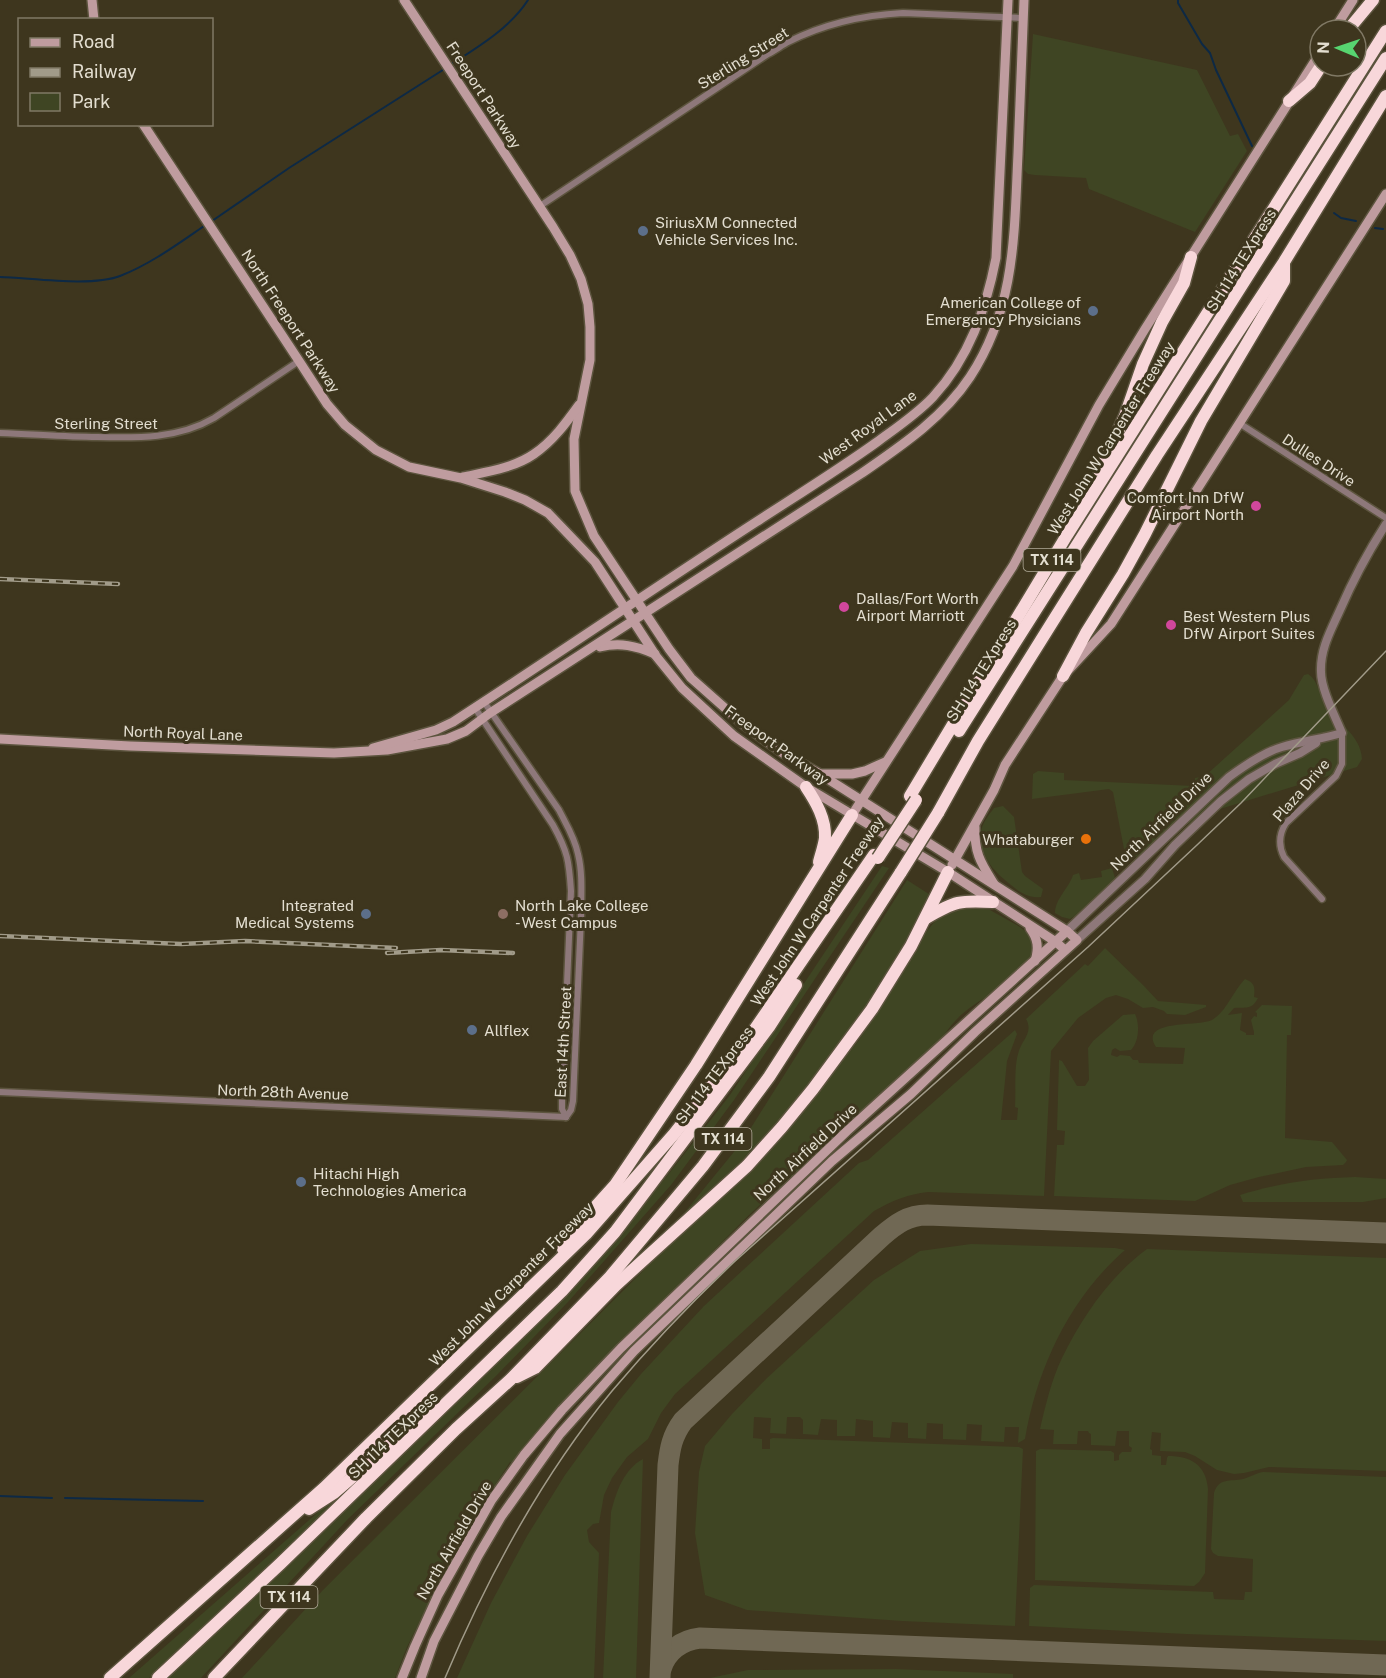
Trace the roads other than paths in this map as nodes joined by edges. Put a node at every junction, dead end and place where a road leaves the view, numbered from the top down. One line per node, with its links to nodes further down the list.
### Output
1 (92, 0): 7 (main road)
2 (404, 0): 22 (main road, Freeport Parkway)
3 (1008, 0): 8 (main road, West Royal Lane)
4 (1024, 0): 9 (main road, West Royal Lane)
5 (1353, 0): 10 (main road)
6 (1373, 0): 11 (highway)
7 (94, 18)
8 (1007, 18): 9 (street, Sterling Street); 19 (main road, West Royal Lane); 22 (street, Sterling Street)
9 (1023, 18): 20 (main road, West Royal Lane)
10 (1342, 18)
11 (1358, 18)
12 (1386, 31): 36 (highway, West John W Carpenter Freeway / TX 114)
13 (1386, 58): 56 (highway, SH 114 TEXpress)
14 (1308, 72): 17 (main road, West John W Carpenter Freeway)
15 (1313, 78): 17 (highway)
16 (1386, 96): 24 (highway, TX 114)
17 (1289, 101): 23 (main road, West John W Carpenter Freeway)
18 (144, 126): 27 (main road, North Freeport Parkway)
19 (1000, 178): 20 (main road); 25 (main road, West Royal Lane)
20 (1017, 178): 26 (main road, West Royal Lane)
21 (1386, 194): 29 (main road)
22 (540, 206): 28 (main road, Freeport Parkway)
23 (1191, 257): 36 (highway); 53 (main road, West John W Carpenter Freeway)
24 (1284, 262): 43 (highway); 78 (highway, TX 114, bridge)
25 (966, 351): 26 (main road); 31 (main road, West Royal Lane)
26 (980, 359): 33 (main road, West Royal Lane)
27 (298, 361): 30 (street, Sterling Street); 32 (main road, North Freeport Parkway)
28 (580, 403): 32 (main road); 37 (main road, Freeport Parkway)
29 (1239, 423): 34 (street, Dulles Drive); 43 (main road)
30 (0, 433)
31 (833, 471): 33 (main road); 37 (main road, West Royal Lane)
32 (461, 478): 38 (main road, Freeport Parkway)
33 (842, 486): 39 (main road, West Royal Lane)
34 (1386, 518)
35 (1386, 524): 48 (street, Plaza Drive)
36 (1067, 535): 56 (highway, West John W Carpenter Freeway / TX 114)
37 (635, 601): 38 (main road, West Royal Lane); 39 (main road, Freeport Parkway)
38 (625, 607): 40 (main road, Freeport Parkway); 44 (main road, West Royal Lane)
39 (644, 613): 40 (main road, West Royal Lane); 47 (main road, Freeport Parkway)
40 (633, 621): 41 (main road, North Royal Lane); 42 (main road, Freeport Parkway)
41 (591, 648): 42 (main road); 46 (main road, North Royal Lane)
42 (655, 654): 51 (main road, Freeport Parkway)
43 (1063, 676): 59 (main road)
44 (483, 702): 45 (main road, West Royal Lane); 46 (street, East 14th Street)
45 (475, 708): 46 (street, East 14th Street); 52 (main road, North Royal Lane)
46 (486, 715): 52 (main road, North Royal Lane); 75 (street, East 14th Street); 75 (street, East 14th Street)
47 (750, 730): 51 (main road); 54 (main road, Freeport Parkway)
48 (1342, 733): 50 (street, North Airfield Drive); 65 (street, Plaza Drive)
49 (0, 739): 52 (main road, North Royal Lane)
50 (1322, 739): 69 (street, North Airfield Drive); 70 (street, North Airfield Drive)
51 (741, 741): 55 (main road, Freeport Parkway)
52 (365, 750)
53 (885, 762): 54 (main road); 57 (main road, West John W Carpenter Freeway)
54 (820, 774): 57 (main road, Freeport Parkway)
55 (806, 787): 58 (main road, Freeport Parkway); 62 (highway)
56 (913, 798): 60 (highway, West John W Carpenter Freeway / TX 114)
57 (861, 799): 58 (main road, West John W Carpenter Freeway); 61 (main road, Freeport Parkway)
58 (852, 815): 62 (highway); 63 (main road, Freeport Parkway)
59 (975, 824): 61 (main road); 64 (main road)
60 (876, 856): 76 (highway, West John W Carpenter Freeway / TX 114); 77 (highway, SH 114 TEXpress)
61 (954, 860): 63 (main road); 64 (main road, Freeport Parkway)
62 (817, 872): 76 (highway)
63 (948, 872): 66 (main road, Freeport Parkway); 67 (highway)
64 (996, 886): 69 (main road, Freeport Parkway)
65 (1322, 899)
66 (993, 902): 67 (highway); 68 (main road, Freeport Parkway)
67 (925, 919): 78 (highway)
68 (1027, 924): 71 (main road, Freeport Parkway); 73 (main road)
69 (1067, 931): 70 (main road, Freeport Parkway); 71 (main road, North Airfield Drive)
70 (1077, 940): 72 (main road, North Airfield Drive)
71 (1056, 942): 72 (main road, Freeport Parkway); 73 (main road, North Airfield Drive)
72 (1065, 950): 84 (main road, North Airfield Drive)
73 (1035, 961): 83 (main road, North Airfield Drive)
74 (0, 1092): 75 (street, North 28th Avenue)
75 (566, 1117)
76 (549, 1270): 79 (highway, West John W Carpenter Freeway / TX 114)
77 (475, 1377): 79 (highway); 81 (highway, SH 114 TEXpress)
78 (510, 1380): 82 (highway, TX 114)
79 (271, 1535): 80 (highway, West John W Carpenter Freeway / TX 114)
80 (110, 1678)
81 (158, 1678)
82 (213, 1678)
83 (402, 1678)
84 (421, 1678)

